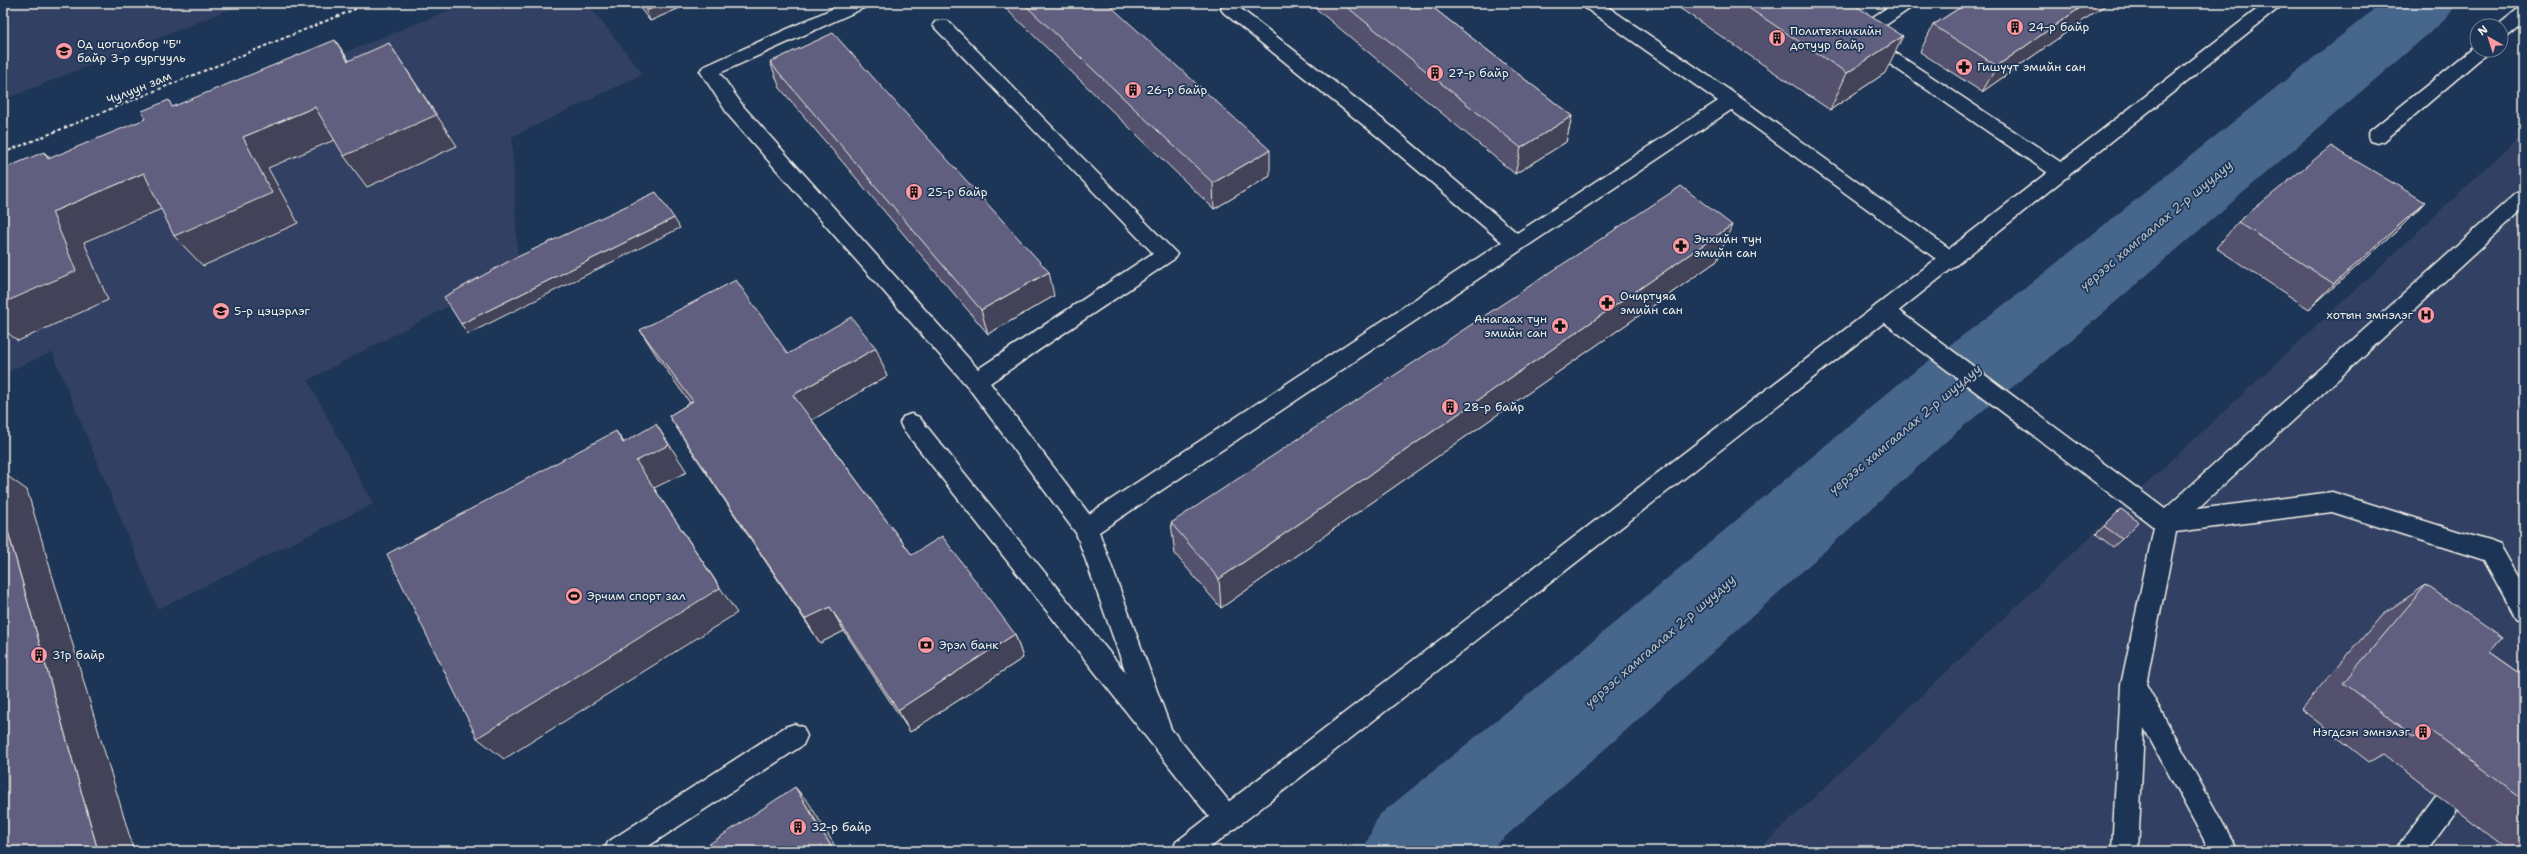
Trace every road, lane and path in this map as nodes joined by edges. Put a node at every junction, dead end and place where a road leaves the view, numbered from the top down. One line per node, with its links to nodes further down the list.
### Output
1 (370, 3): 14 (path, Чулуун зам)
2 (860, 3): 7 (main road)
3 (1590, 3): 12 (main road)
4 (1906, 3): 15 (main road)
5 (2276, 3): 15 (main road)
6 (1230, 9): 17 (main road)
7 (825, 10): 20 (main road)
8 (2524, 13): 10 (main road)
9 (942, 25): 20 (main road)
10 (2509, 25)
11 (2470, 58): 13 (main road)
12 (1732, 102): 17 (main road); 18 (main road)
13 (2377, 136)
14 (3, 153)
15 (2061, 172): 18 (main road)
16 (2524, 197): 22 (main road)
17 (1516, 243): 23 (main road)
18 (1950, 259): 19 (main road)
19 (1884, 311): 22 (main road); 29 (main road)
20 (976, 381): 23 (main road)
21 (911, 423): 26 (main road)
22 (2166, 523): 24 (main road); 25 (main road)
23 (1086, 528): 26 (main road)
24 (2524, 610)
25 (2133, 685): 32 (main road); 33 (main road)
26 (1160, 734): 29 (main road)
27 (794, 736): 30 (main road)
28 (2446, 803): 34 (main road)
29 (1227, 819): 31 (main road)
30 (616, 851)
31 (1186, 851)
32 (2125, 851)
33 (2225, 851)
34 (2410, 851)

